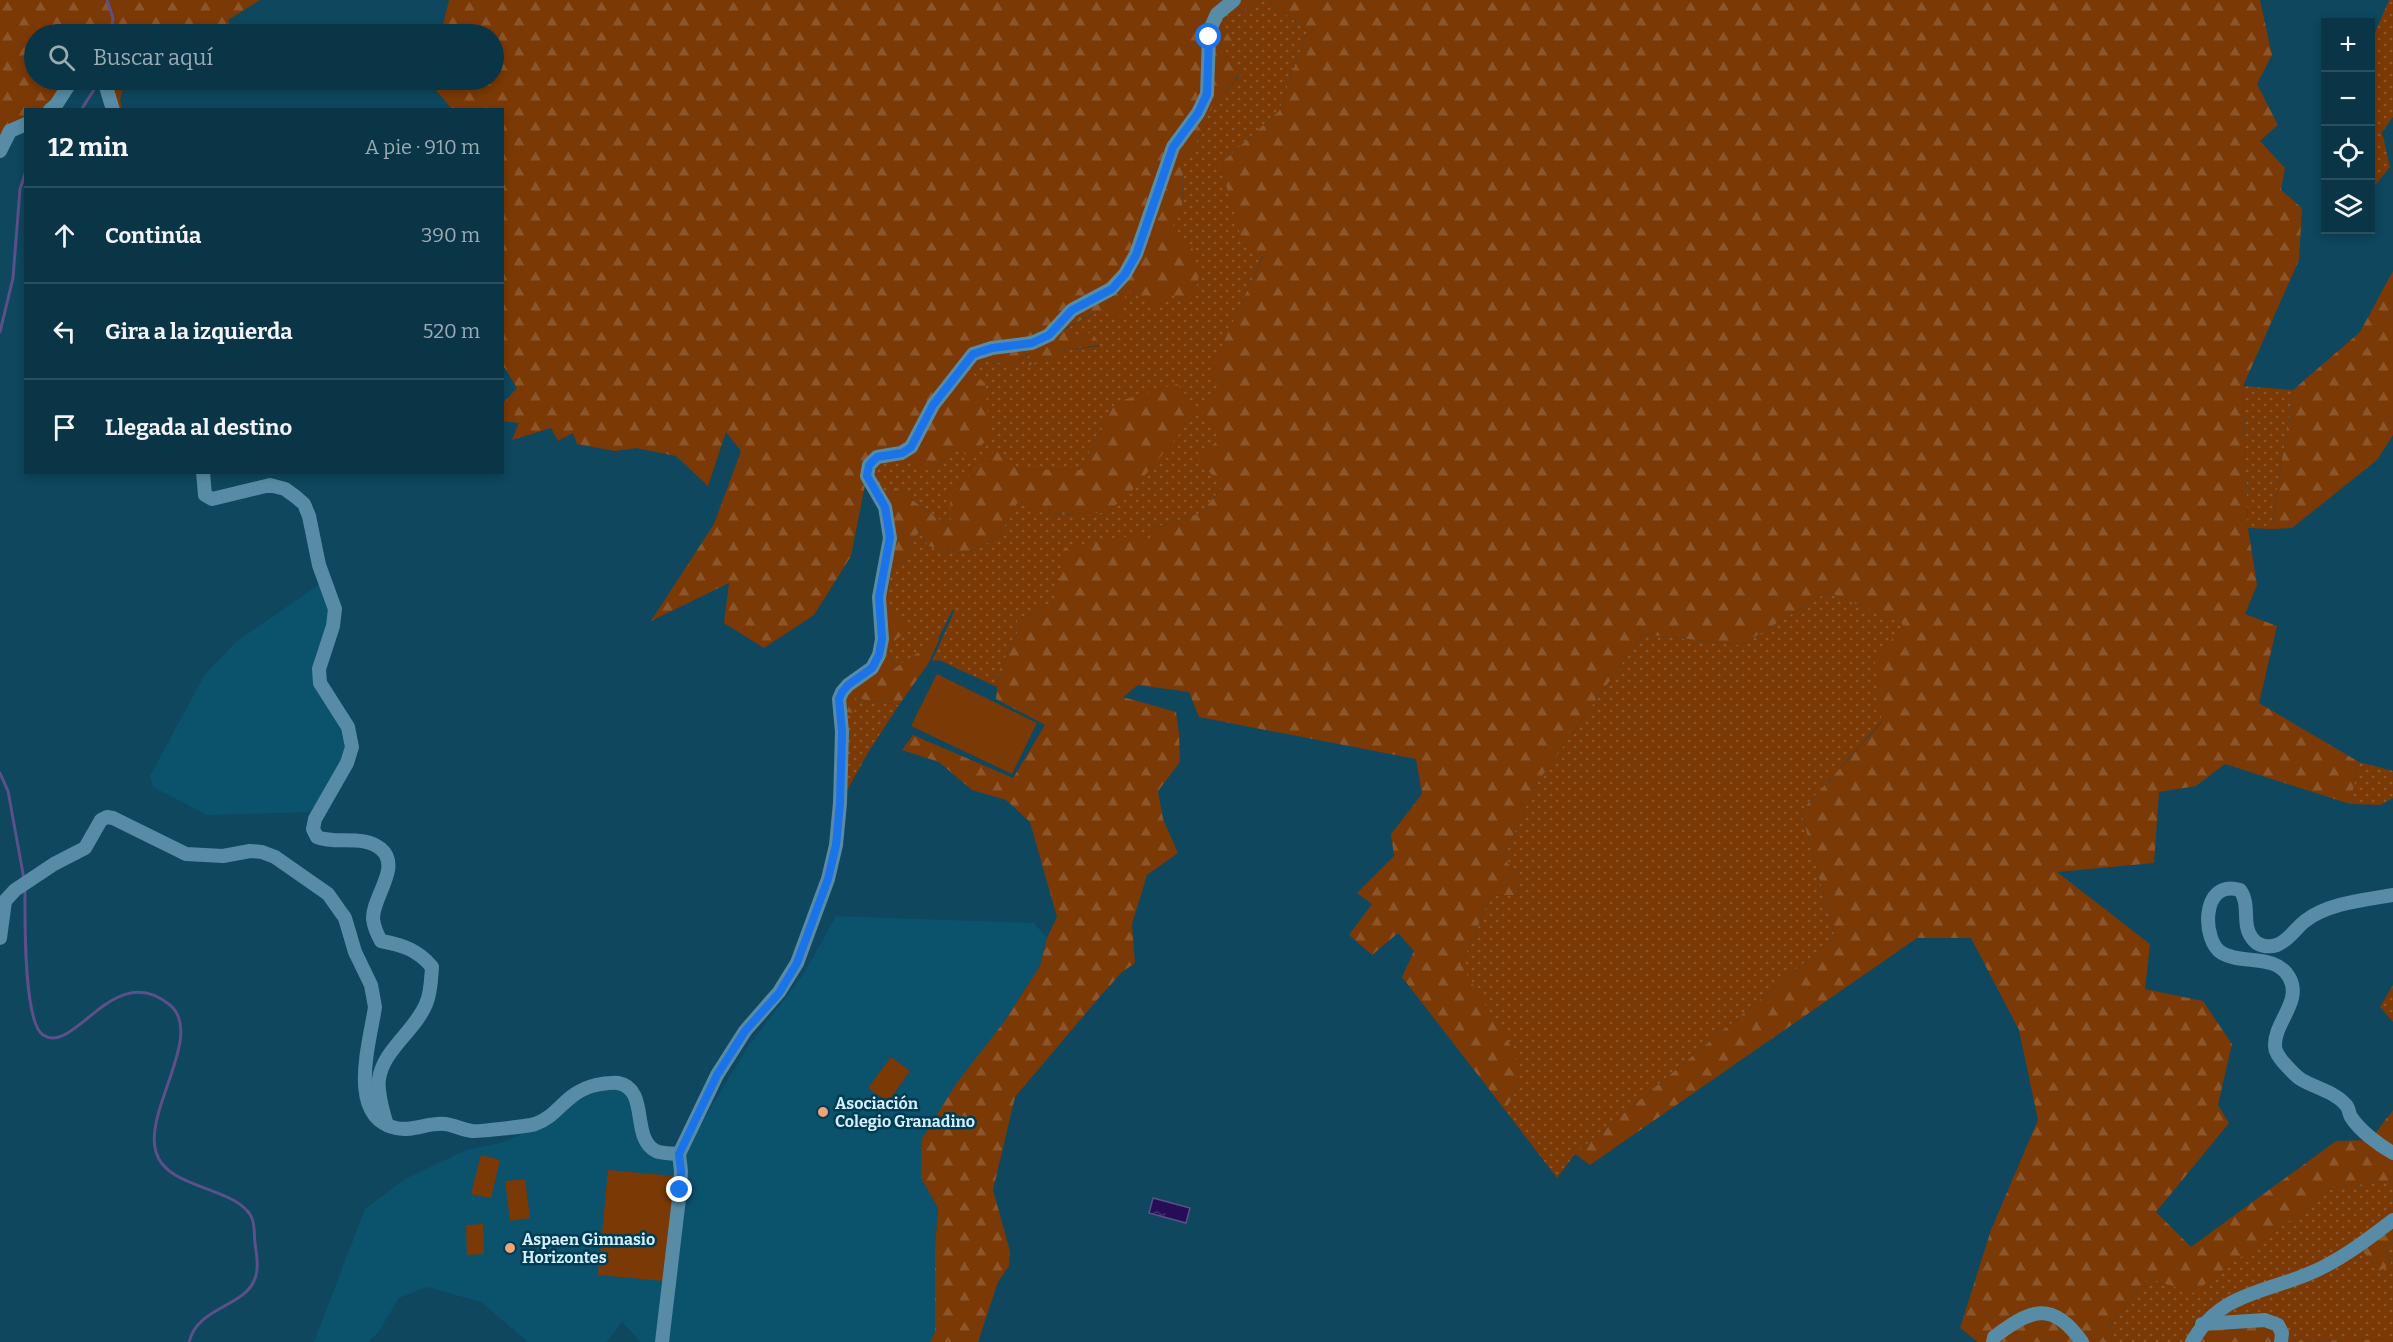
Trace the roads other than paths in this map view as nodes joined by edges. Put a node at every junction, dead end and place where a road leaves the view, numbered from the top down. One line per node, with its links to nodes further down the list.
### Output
1 (1234, 0): 13 (street)
2 (66, 90): 4 (street)
3 (107, 90): 5 (street)
4 (52, 108)
5 (112, 108)
6 (24, 125): 7 (street)
7 (0, 151)
8 (203, 474): 11 (street)
9 (2393, 895): 12 (street)
10 (0, 938): 11 (street)
11 (387, 1125): 13 (street)
12 (2393, 1153)
13 (679, 1154): 16 (street)
14 (2393, 1220): 15 (street)
15 (2202, 1324): 19 (street); 20 (street)
16 (662, 1342)
17 (1993, 1342): 18 (street)
18 (2082, 1342)
19 (2192, 1342)
20 (2281, 1342)

